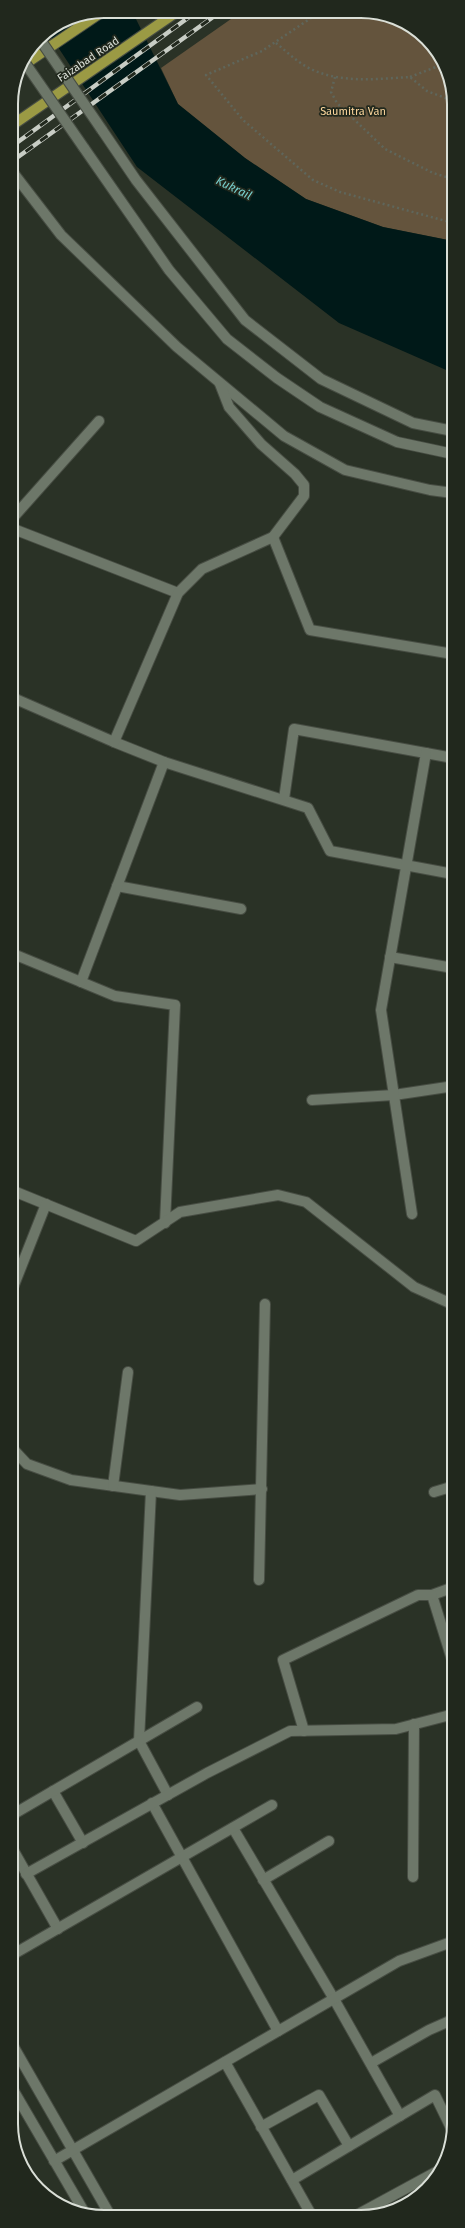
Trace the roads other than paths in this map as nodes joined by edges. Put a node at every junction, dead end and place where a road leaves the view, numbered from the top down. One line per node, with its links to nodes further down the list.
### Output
1 (169, 18): 6 (main road, Faizabad Road, bridge)
2 (91, 19): 4 (main road, bridge)
3 (43, 43): 10 (street, bridge)
4 (29, 61)
5 (27, 66): 11 (street, bridge)
6 (18, 121)
7 (18, 179): 8 (street)
8 (220, 382): 12 (street); 15 (street)
9 (99, 421): 13 (street)
10 (447, 430)
11 (447, 453)
12 (447, 492)
13 (18, 512)
14 (18, 531): 16 (street)
15 (273, 537): 16 (street); 17 (street)
16 (178, 593): 19 (street)
17 (447, 653)
18 (18, 700): 19 (street)
19 (114, 742): 22 (street)
20 (426, 754): 21 (street); 23 (street); 24 (street)
21 (447, 757)
22 (164, 762): 23 (street); 26 (street)
23 (284, 799): 24 (street)
24 (406, 866): 25 (street); 29 (street)
25 (447, 873)
26 (117, 886): 27 (street); 31 (street)
27 (241, 909)
28 (18, 956): 31 (street)
29 (390, 957): 30 (street); 33 (street)
30 (447, 967)
31 (81, 982): 38 (street)
32 (447, 1087): 33 (street)
33 (394, 1094): 34 (street); 37 (street)
34 (312, 1100)
35 (18, 1192): 36 (street)
36 (46, 1204): 38 (street); 39 (street)
37 (412, 1214)
38 (164, 1223): 40 (street)
39 (18, 1275)
40 (447, 1302)
41 (265, 1304): 46 (street)
42 (128, 1372): 44 (street)
43 (18, 1454): 44 (street)
44 (113, 1486): 47 (street)
45 (447, 1488): 48 (street)
46 (262, 1489): 47 (street); 49 (street)
47 (151, 1491): 57 (street)
48 (434, 1492)
49 (259, 1580)
50 (447, 1590): 51 (street)
51 (432, 1595): 52 (street); 56 (street)
52 (447, 1643)
53 (197, 1707): 57 (street)
54 (447, 1716): 55 (street)
55 (414, 1724): 56 (street); 69 (street)
56 (304, 1731): 59 (street)
57 (139, 1741): 58 (street); 59 (street)
58 (53, 1791): 62 (street); 65 (street)
59 (168, 1795): 60 (street)
60 (152, 1803): 65 (street); 66 (street)
61 (272, 1805): 63 (street)
62 (18, 1811)
63 (233, 1828): 66 (street); 70 (street)
64 (329, 1841): 70 (street)
65 (83, 1842): 68 (street)
66 (182, 1857): 71 (street); 76 (street)
67 (18, 1859): 68 (street)
68 (26, 1874): 71 (street)
69 (413, 1877)
70 (263, 1880): 74 (street)
71 (58, 1928): 73 (street)
72 (447, 1943): 74 (street)
73 (18, 1951)
74 (334, 1999): 76 (street); 79 (street)
75 (447, 2022): 79 (street)
76 (278, 2031): 78 (street)
77 (18, 2054): 85 (street)
78 (224, 2062): 83 (street); 85 (street)
79 (371, 2063): 81 (street)
80 (18, 2098): 86 (street)
81 (400, 2116): 82 (street); 84 (street)
82 (447, 2120)
83 (261, 2127): 84 (street); 88 (street)
84 (349, 2146): 88 (street)
85 (73, 2150): 86 (street); 91 (street)
86 (54, 2161): 89 (street)
87 (431, 2175): 90 (street)
88 (292, 2180): 92 (street)
89 (81, 2207)
90 (367, 2209)
91 (107, 2210)
92 (309, 2210)

